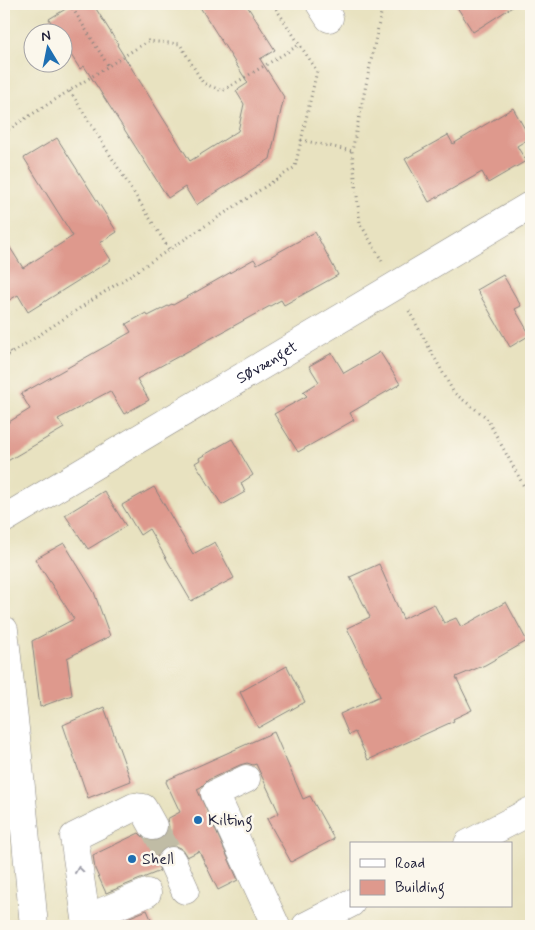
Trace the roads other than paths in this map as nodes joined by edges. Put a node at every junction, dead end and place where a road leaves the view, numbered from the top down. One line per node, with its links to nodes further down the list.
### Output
1 (531, 205): 2 (street, Søvænget)
2 (4, 519)
3 (4, 630): 12 (street)
4 (246, 779): 13 (street)
5 (531, 811): 7 (street)
6 (153, 826): 10 (street, one-way to 6)
7 (472, 842)
8 (172, 861): 9 (street)
9 (186, 890)
10 (147, 893)
11 (340, 914): 14 (street)
12 (34, 926)
13 (276, 926)
14 (306, 926)

